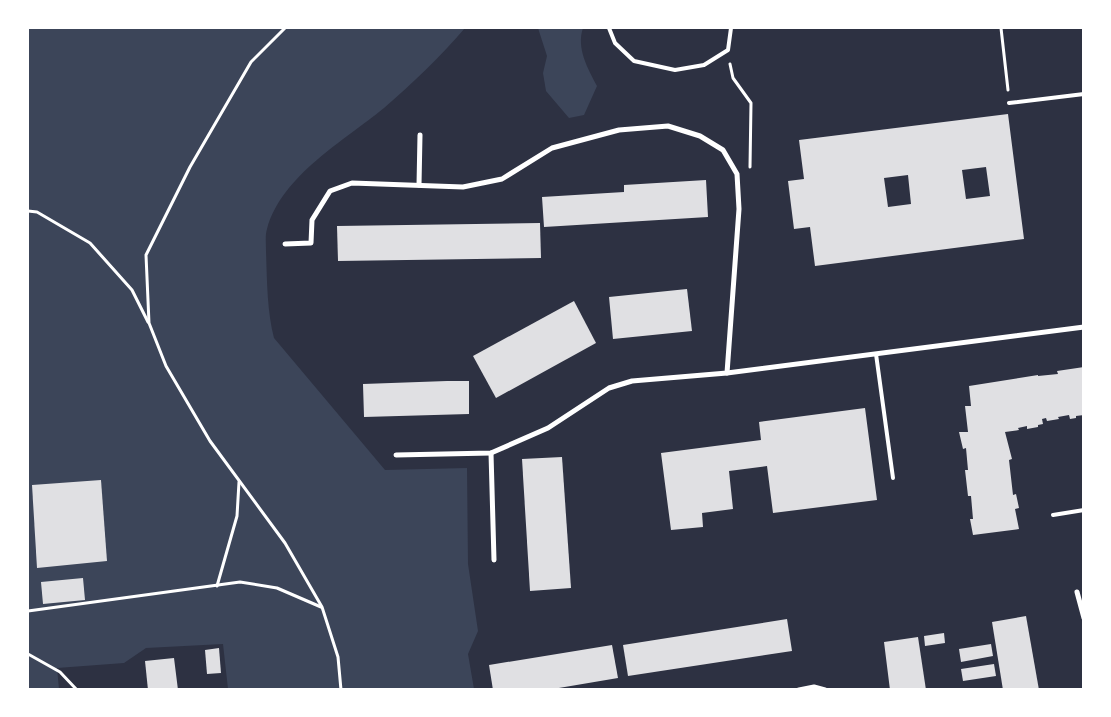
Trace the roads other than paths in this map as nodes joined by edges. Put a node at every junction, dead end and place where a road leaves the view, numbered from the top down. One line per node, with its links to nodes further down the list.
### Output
1 (609, 28): 2 (lane)
2 (731, 28)
3 (1084, 94): 4 (lane)
4 (1009, 103)
5 (420, 135): 6 (street)
6 (419, 185): 7 (street); 10 (street)
7 (285, 244)
8 (1084, 327): 9 (street)
9 (876, 354): 10 (street); 13 (lane)
10 (727, 373): 11 (street)
11 (491, 453): 12 (street); 16 (street)
12 (396, 455)
13 (893, 478)
14 (1084, 510): 15 (lane)
15 (1053, 515)
16 (494, 560)
17 (1077, 592): 18 (street)
18 (1084, 618)
19 (799, 690): 20 (street)
20 (825, 690)

